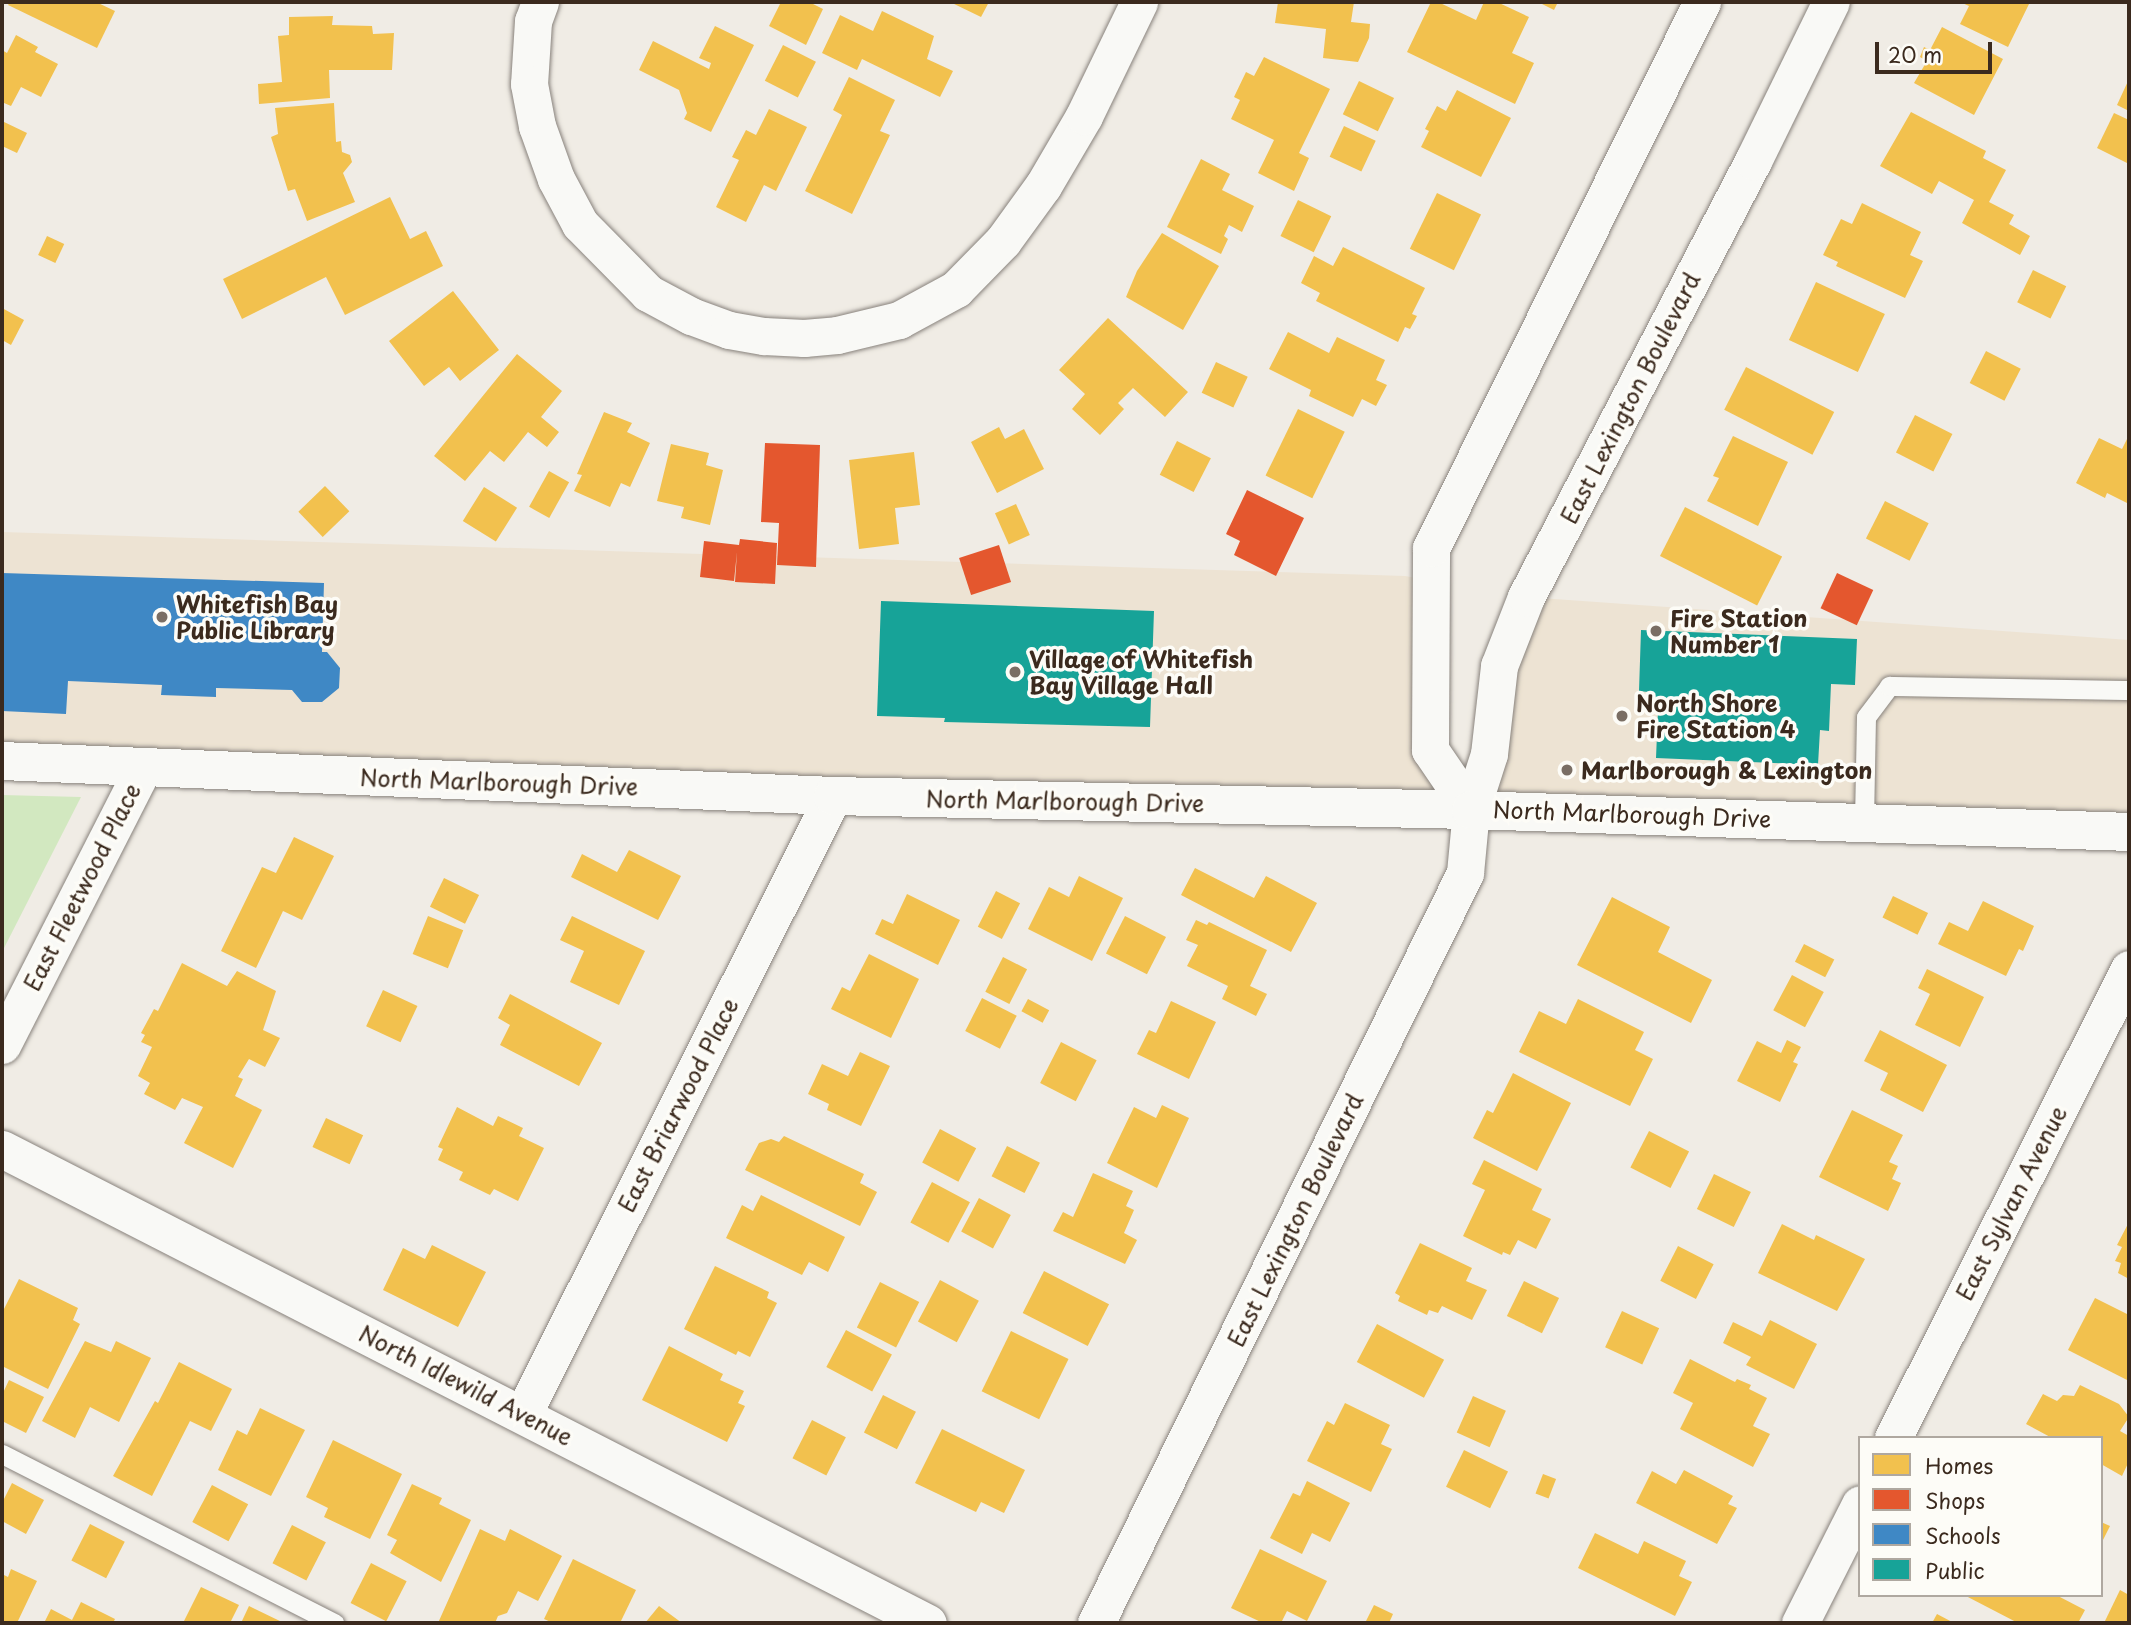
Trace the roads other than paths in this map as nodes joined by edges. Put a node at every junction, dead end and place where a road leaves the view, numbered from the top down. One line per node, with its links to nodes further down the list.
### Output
1 (540, 2): 2 (street)
2 (1139, 2)
3 (1702, 2): 9 (street)
4 (1831, 2): 9 (street, East Lexington Boulevard)
5 (2129, 690): 10 (lane)
6 (2, 761): 7 (street, North Marlborough Drive)
7 (143, 768): 8 (street, North Marlborough Drive); 13 (street, East Fleetwood Place)
8 (833, 796): 9 (street, North Marlborough Drive); 15 (street, East Briarwood Place)
9 (1471, 810): 10 (street, North Marlborough Drive); 21 (street, East Lexington Boulevard)
10 (1864, 821): 11 (street, North Marlborough Drive)
11 (2129, 832)
12 (2129, 969): 16 (street, East Sylvan Avenue)
13 (2, 1045)
14 (2, 1149): 15 (street, North Idlewild Avenue)
15 (523, 1414): 20 (street, North Idlewild Avenue)
16 (1894, 1436)
17 (2, 1454): 19 (lane)
18 (1858, 1508): 22 (street)
19 (334, 1623)
20 (928, 1623)
21 (1096, 1623)
22 (1800, 1623)

